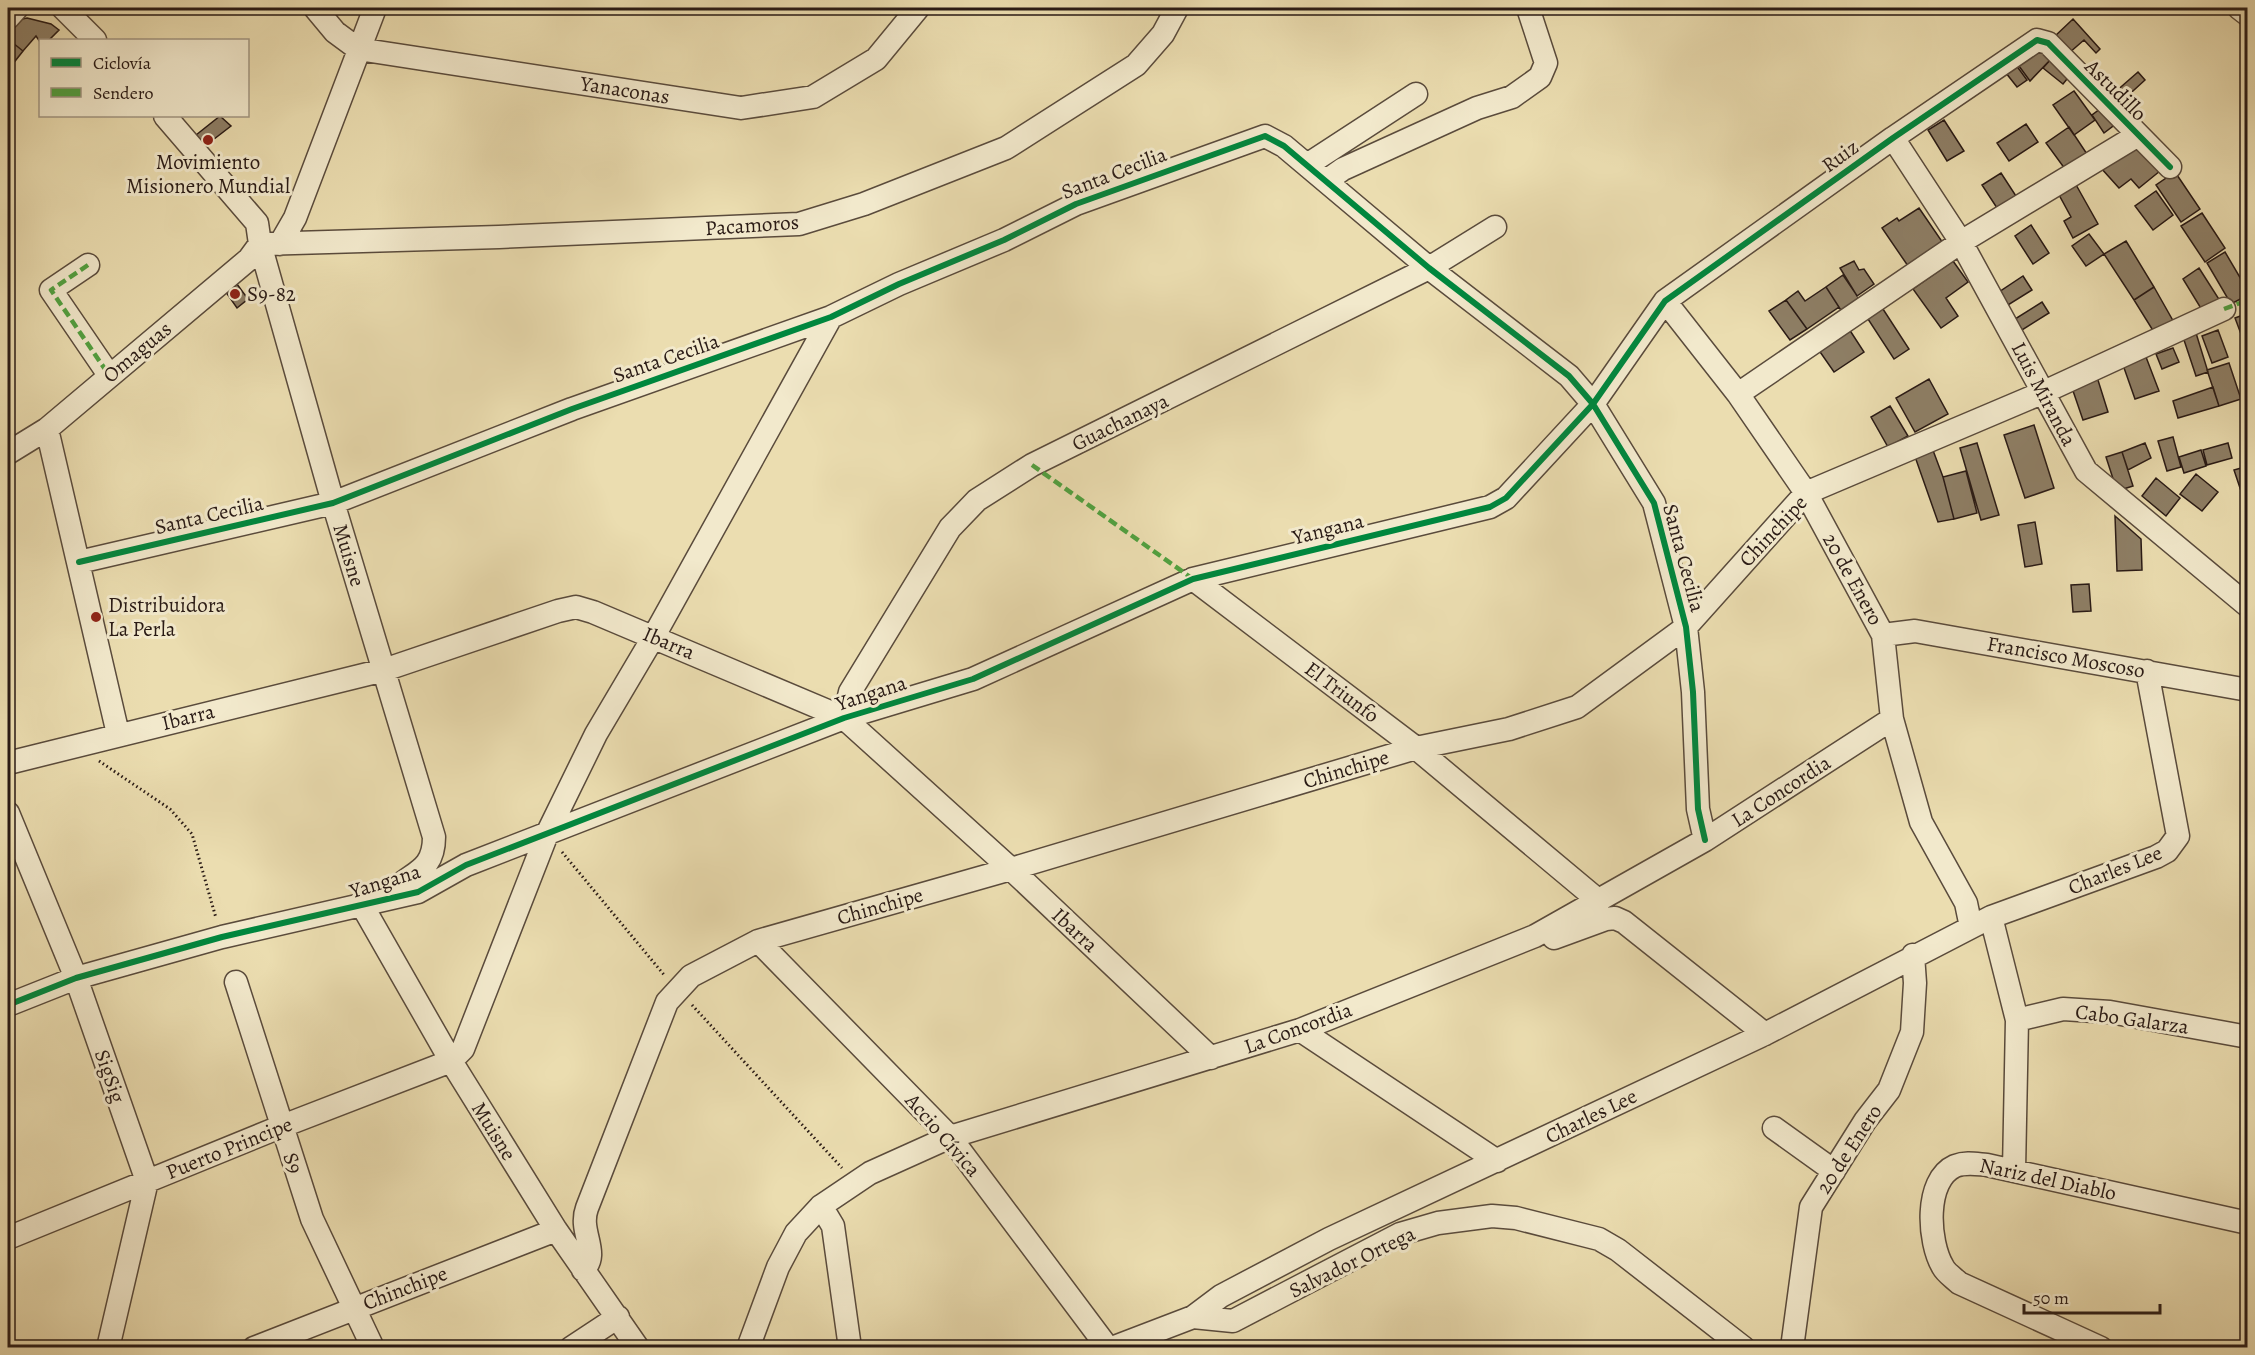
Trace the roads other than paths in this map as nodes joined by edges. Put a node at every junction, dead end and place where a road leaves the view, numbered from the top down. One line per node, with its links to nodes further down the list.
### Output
1 (17, 8): 10 (street)
2 (63, 8): 11 (street)
3 (315, 8): 13 (street, Yanaconas)
4 (375, 8): 13 (street, Omaguas)
5 (918, 8): 13 (street, Yanaconas)
6 (1177, 8): 23 (street, Pacamoros)
7 (1528, 8): 20 (street)
8 (2239, 8): 9 (street)
9 (2247, 15)
10 (8, 18)
11 (94, 39)
12 (2037, 40): 16 (street, Astudillo); 17 (street, Ruiz)
13 (358, 49): 23 (street, Omaguas)
14 (1416, 94): 18 (street)
15 (166, 117): 23 (street, Muisne)
16 (2138, 135): 19 (street, Astudillo); 22 (street, Astudillo)
17 (1893, 138): 22 (street, Luis Miranda); 26 (street, Ruiz)
18 (1307, 165): 20 (street, Santa Cecilia); 28 (street, Santa Cecilia)
19 (2170, 167)
20 (1326, 181): 25 (street, Santa Cecilia)
21 (1495, 227): 25 (street, Guachanaya)
22 (1961, 243): 30 (street, Luis Miranda); 31 (street, Astudillo)
23 (270, 244): 29 (street, Omaguas); 36 (street, Muisne)
24 (88, 265): 29 (street)
25 (1429, 268): 32 (street, Santa Cecilia); 46 (street, Guachanaya)
26 (1665, 301): 31 (street, 20 de Enero); 32 (street, Yangana)
27 (2224, 309): 30 (street, Chinchipe)
28 (831, 317): 36 (street, Santa Cecilia); 42 (street)
29 (110, 375): 33 (street, Omaguas)
30 (2044, 392): 35 (street, Chinchipe); 39 (street, Luis Miranda)
31 (1738, 394): 35 (street, 20 de Enero)
32 (1593, 404): 38 (street, Yangana); 40 (street, Santa Cecilia)
33 (47, 429): 34 (street, Omaguas); 37 (street)
34 (8, 453)
35 (1806, 493): 40 (street, Chinchipe); 41 (street, 20 de Enero)
36 (333, 503): 37 (street, Santa Cecilia); 43 (street, Muisne)
37 (79, 562): 48 (street)
38 (1193, 579): 46 (street, Yangana); 49 (street, El Triunfo)
39 (2247, 606)
40 (1686, 627): 49 (street, Chinchipe); 53 (street, Santa Cecilia)
41 (1883, 635): 44 (street, Francisco Moscoso); 47 (street, 20 de Enero)
42 (654, 636): 43 (street, Ibarra); 46 (street, Ibarra); 52 (street)
43 (384, 670): 48 (street, Ibarra); 55 (street, Muisne)
44 (2147, 671): 45 (street, Francisco Moscoso); 58 (street, Charles Lee)
45 (2247, 690)
46 (844, 718): 52 (street, Yangana); 54 (street, Ibarra)
47 (1892, 718): 53 (street, La Concordia); 58 (street, 20 de Enero)
48 (118, 734): 50 (street, Ibarra)
49 (1416, 748): 54 (street, Chinchipe); 56 (street, El Triunfo)
50 (8, 763)
51 (8, 813): 62 (street, SigSig)
52 (547, 834): 55 (street, Yangana); 70 (street)
53 (1705, 840): 56 (street, La Concordia)
54 (1011, 869): 60 (street, Chinchipe); 69 (street, Ibarra)
55 (386, 900): 57 (street, Yangana)
56 (1599, 901): 59 (street, La Concordia)
57 (363, 907): 62 (street, Yangana); 70 (street, Muisne)
58 (1981, 922): 61 (street, Charles Lee); 65 (street)
59 (1535, 936): 66 (street, La Concordia); 67 (street)
60 (758, 941): 73 (street, Accio Cívica); 82 (street, Chinchipe)
61 (1913, 955): 67 (street, Charles Lee); 76 (street, 20 de Enero)
62 (76, 978): 64 (street, Yangana); 77 (street, SigSig)
63 (236, 982): 71 (street, S9)
64 (8, 1005)
65 (2017, 1020): 68 (street, Cabo Galarza); 75 (street)
66 (1300, 1030): 69 (street, La Concordia); 74 (street)
67 (1765, 1034): 74 (street, Charles Lee)
68 (2247, 1037)
69 (1211, 1058): 73 (street, La Concordia)
70 (451, 1061): 71 (street, Puerto Principe); 80 (street, Muisne)
71 (280, 1127): 77 (street, Puerto Principe); 83 (street, S9)
72 (1774, 1128): 76 (street)
73 (950, 1137): 78 (street, La Concordia); 93 (street, Accio Cívica)
74 (1497, 1161): 85 (street, Charles Lee)
75 (2014, 1170): 79 (street, Nariz del Diablo); 96 (street, Nariz del Diablo)
76 (1834, 1171): 95 (street, 20 de Enero)
77 (147, 1182): 81 (street, Puerto Principe); 86 (street)
78 (821, 1206): 91 (street, La Concordia); 92 (street)
79 (2247, 1223)
80 (556, 1230): 82 (street, Muisne); 83 (street, Chinchipe)
81 (8, 1238)
82 (583, 1270): 84 (street, Muisne)
83 (354, 1307): 87 (street, Chinchipe); 88 (street, S9)
84 (618, 1317): 89 (street); 90 (street, Muisne)
85 (1193, 1317): 93 (street, Salvador Ortega); 94 (street, Salvador Ortega)
86 (108, 1347)
87 (254, 1347)
88 (373, 1347)
89 (571, 1347)
90 (638, 1347)
91 (748, 1347)
92 (850, 1347)
93 (1110, 1347)
94 (1744, 1347)
95 (1792, 1347)
96 (2101, 1347)

